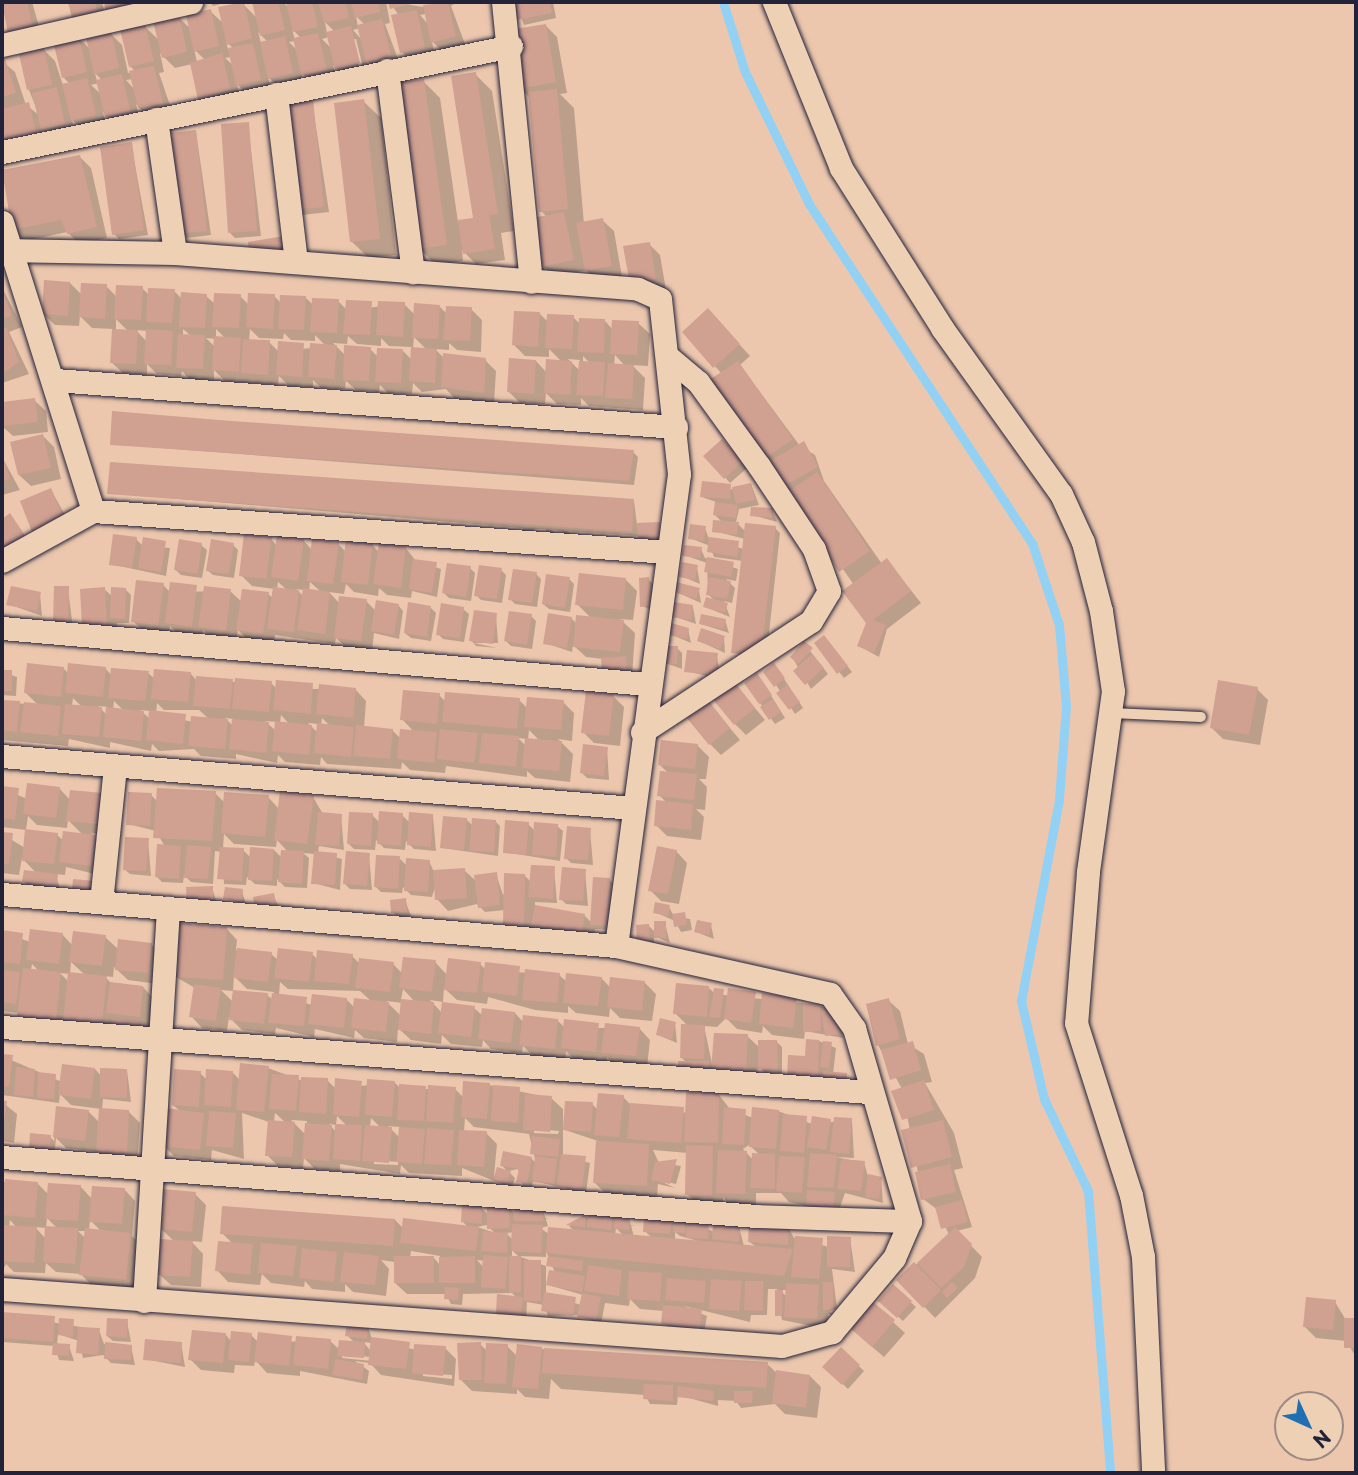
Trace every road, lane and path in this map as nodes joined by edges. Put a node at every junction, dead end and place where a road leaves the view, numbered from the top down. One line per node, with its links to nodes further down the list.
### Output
1 (191, 2): 4 (street)
2 (503, 2): 5 (street)
3 (774, 2): 24 (street)
4 (2, 45)
5 (512, 46): 6 (street); 15 (street)
6 (387, 70): 7 (street); 14 (street)
7 (276, 94): 8 (street); 13 (street)
8 (156, 118): 9 (street); 12 (street)
9 (2, 152)
10 (2, 222): 11 (street)
11 (6, 249): 12 (street); 17 (street)
12 (175, 253): 13 (street)
13 (296, 262): 14 (street)
14 (413, 272): 15 (street)
15 (531, 282): 16 (street)
16 (669, 358): 18 (street); 26 (street)
17 (55, 380): 18 (street); 19 (street)
18 (676, 427): 20 (street)
19 (93, 511): 20 (street); 21 (street)
20 (667, 552): 23 (street)
21 (2, 561)
22 (2, 628): 23 (street)
23 (647, 684): 26 (street)
24 (1111, 713): 25 (lane); 42 (street)
25 (1200, 717)
26 (642, 732): 29 (street)
27 (2, 756): 28 (street)
28 (115, 766): 29 (street); 31 (street)
29 (633, 808): 33 (street)
30 (2, 894): 31 (street)
31 (101, 902): 32 (street)
32 (168, 908): 33 (street); 35 (street)
33 (616, 946): 36 (street)
34 (2, 1027): 35 (street)
35 (161, 1039): 36 (street); 38 (street)
36 (870, 1092): 39 (street)
37 (2, 1157): 38 (street)
38 (154, 1167): 39 (street); 41 (street)
39 (910, 1221): 41 (street)
40 (2, 1289): 41 (street)
41 (144, 1301)
42 (1153, 1473)

